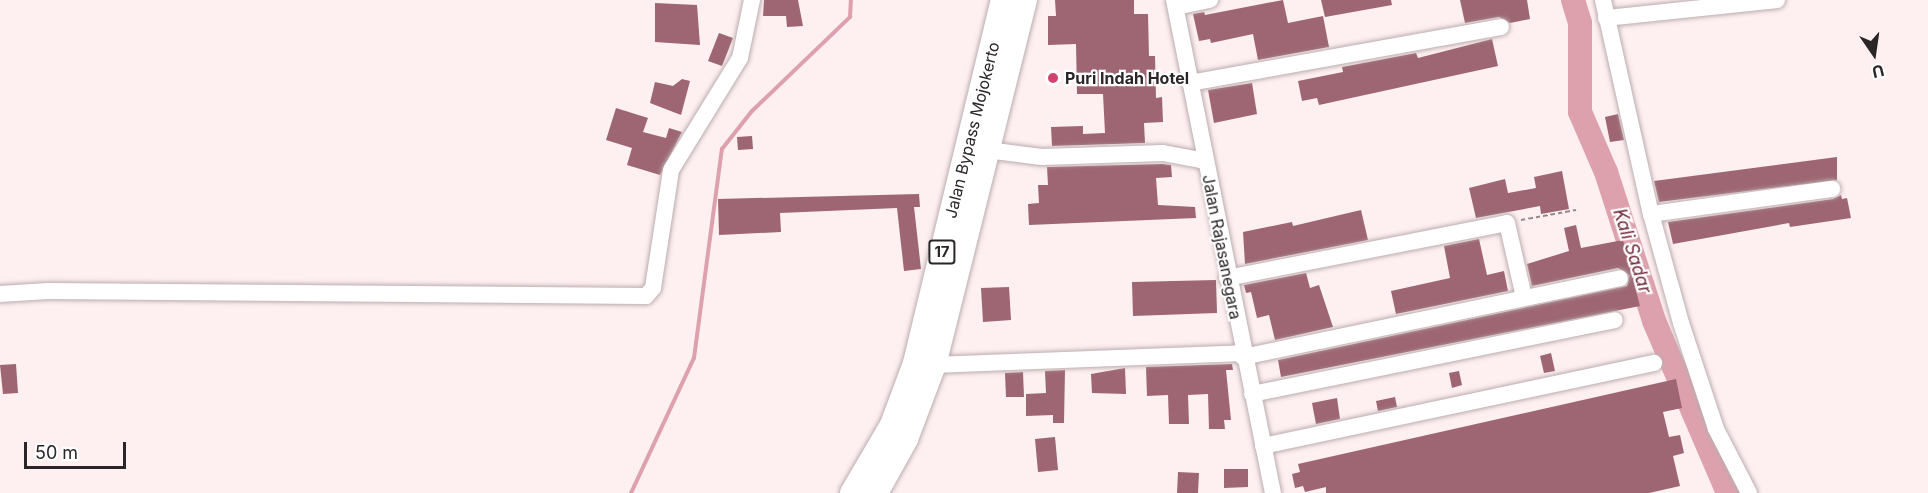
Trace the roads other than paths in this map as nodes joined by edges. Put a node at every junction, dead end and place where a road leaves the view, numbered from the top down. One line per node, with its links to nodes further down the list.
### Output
1 (752, 0): 17 (street)
2 (1003, 0): 25 (highway, Jalan Bypass Mojokerto / 17)
3 (1025, 0): 11 (highway, Jalan Bypass Mojokerto / 17)
4 (1210, 0): 7 (street)
5 (1603, 0): 8 (street)
6 (1777, 0): 8 (street)
7 (1175, 3): 10 (street, Jalan Rajasanegara)
8 (1606, 18): 14 (street)
9 (1501, 27): 10 (street)
10 (1190, 83): 12 (street, Jalan Rajasanegara)
11 (987, 150): 12 (street); 22 (highway, Jalan Bypass Mojokerto / 17)
12 (1206, 161): 15 (street, Jalan Rajasanegara)
13 (1832, 189): 14 (street)
14 (1651, 214): 28 (street)
15 (1227, 278): 18 (street); 20 (street, Jalan Rajasanegara)
16 (1620, 278): 18 (street)
17 (0, 294)
18 (1524, 297): 20 (street)
19 (1615, 320): 23 (street)
20 (1242, 355): 22 (street); 23 (street, Jalan Rajasanegara)
21 (1654, 363): 24 (street)
22 (934, 364): 26 (highway, Jalan Bypass Mojokerto / 17)
23 (1252, 394): 24 (street, Jalan Rajasanegara)
24 (1263, 446): 27 (street, Jalan Rajasanegara)
25 (852, 493)
26 (876, 493)
27 (1273, 493)
28 (1749, 493)

